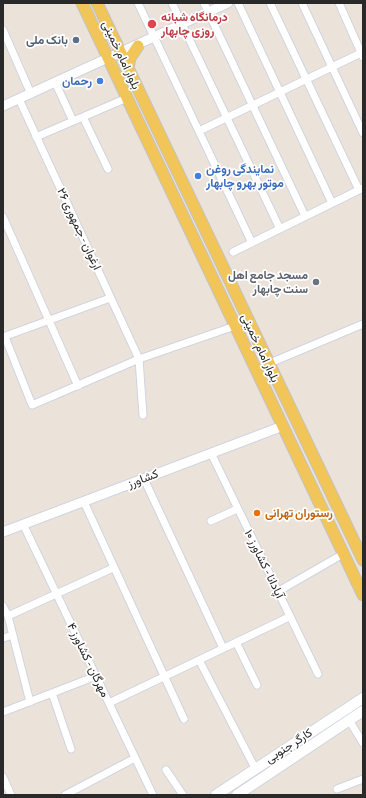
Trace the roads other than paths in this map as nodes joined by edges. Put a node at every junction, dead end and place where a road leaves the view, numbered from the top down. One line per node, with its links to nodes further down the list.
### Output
1 (82, 3): 19 (main road, بلوار امام خمینی)
2 (97, 3): 15 (main road, بلوار امام خمینی)
3 (138, 3): 14 (street)
4 (172, 3): 12 (street)
5 (204, 3): 11 (street)
6 (228, 3): 11 (street)
7 (238, 3): 24 (street)
8 (270, 3): 22 (street)
9 (302, 3): 20 (street)
10 (339, 3): 18 (street)
11 (208, 12): 12 (street); 28 (street)
12 (182, 25): 14 (street); 31 (street)
13 (3, 30): 25 (street)
14 (155, 38): 16 (street); 33 (street)
15 (116, 42): 16 (main road); 17 (main road, بلوار امام خمینی)
16 (138, 46): 17 (street); 21 (main road)
17 (121, 53): 19 (street); 21 (main road, بلوار امام خمینی)
18 (362, 54): 20 (street)
19 (109, 59): 23 (street); 26 (main road, بلوار امام خمینی)
20 (332, 67): 22 (street); 34 (street)
21 (128, 68): 50 (main road, بلوار امام خمینی)
22 (306, 79): 24 (street); 37 (street)
23 (55, 82): 25 (street); 32 (street)
24 (280, 92): 28 (street); 38 (street)
25 (31, 94): 27 (street)
26 (127, 98): 30 (street); 47 (main road, بلوار امام خمینی)
27 (19, 99): 29 (street); 35 (street, ارغوان - جمهوری ۲۶)
28 (252, 105): 31 (street); 39 (street)
29 (3, 106)
30 (83, 117): 32 (street); 36 (street)
31 (227, 117): 33 (street); 41 (street)
32 (73, 121): 35 (street)
33 (199, 131): 42 (street)
34 (363, 133)
35 (36, 137): 44 (street, ارغوان - جمهوری ۲۶)
36 (108, 169)
37 (361, 189): 38 (street)
38 (332, 203): 39 (street)
39 (305, 216): 41 (street)
40 (3, 217): 45 (street)
41 (280, 229): 42 (street)
42 (252, 243): 43 (street)
43 (233, 252)
44 (110, 298): 45 (street); 49 (street, ارغوان - جمهوری ۲۶)
45 (49, 320): 48 (street); 51 (street)
46 (363, 324): 50 (street)
47 (235, 326): 49 (street); 53 (main road, بلوار امام خمینی)
48 (4, 337): 51 (street)
49 (139, 359): 51 (street); 52 (street)
50 (270, 364): 62 (main road, بلوار امام خمینی)
51 (78, 386)
52 (143, 415)
53 (283, 426): 54 (street, کشاورز); 61 (main road, بلوار امام خمینی)
54 (212, 453): 55 (street, کشاورز); 57 (street, آپادانا - کشاورز ۱۰)
55 (144, 479): 56 (street, کشاورز); 73 (street)
56 (84, 502): 59 (street, کشاورز); 63 (street)
57 (238, 509): 58 (street); 64 (street, آپادانا - کشاورز ۱۰)
58 (211, 521)
59 (23, 524): 60 (street, کشاورز); 65 (street, مهرگان - کشاورز ۴)
60 (3, 532)
61 (343, 554): 64 (street); 66 (main road, بلوار امام خمینی)
62 (363, 560)
63 (113, 568): 65 (street); 77 (street)
64 (277, 592): 69 (street, آپادانا - کشاورز ۱۰)
65 (57, 594): 68 (street); 76 (street, مهرگان - کشاورز ۴)
66 (363, 595)
67 (3, 606): 68 (street)
68 (8, 616): 70 (street)
69 (289, 617): 72 (street); 75 (street, آپادانا - کشاورز ۱۰)
70 (13, 635): 71 (street); 81 (street)
71 (3, 638)
72 (236, 642): 73 (street); 78 (street)
73 (223, 648): 74 (street)
74 (199, 660): 77 (street); 90 (street)
75 (318, 674)
76 (96, 676): 79 (street); 82 (street, مهرگان - کشاورز ۴)
77 (164, 676): 82 (street); 85 (street)
78 (258, 685)
79 (52, 693): 81 (street); 88 (street)
80 (363, 698): 90 (main road, کارگر جنوبی)
81 (30, 702): 84 (street)
82 (109, 702): 89 (street, مهرگان - کشاورز ۴)
83 (363, 711): 86 (main road, کارگر جنوبی)
84 (3, 712)
85 (184, 719)
86 (350, 720): 87 (street); 93 (main road, کارگر جنوبی)
87 (363, 743)
88 (71, 749)
89 (135, 758): 98 (street); 99 (street, مهرگان - کشاورز ۴)
90 (255, 768): 93 (main road); 101 (main road, کارگر جنوبی)
91 (166, 770): 100 (street)
92 (3, 777): 97 (street)
93 (261, 779): 96 (main road, کارگر جنوبی)
94 (363, 779): 95 (street)
95 (337, 789)
96 (248, 792): 102 (main road, کارگر جنوبی)
97 (11, 795)
98 (65, 795)
99 (153, 795)
100 (183, 795)
101 (216, 795)
102 (237, 795)

